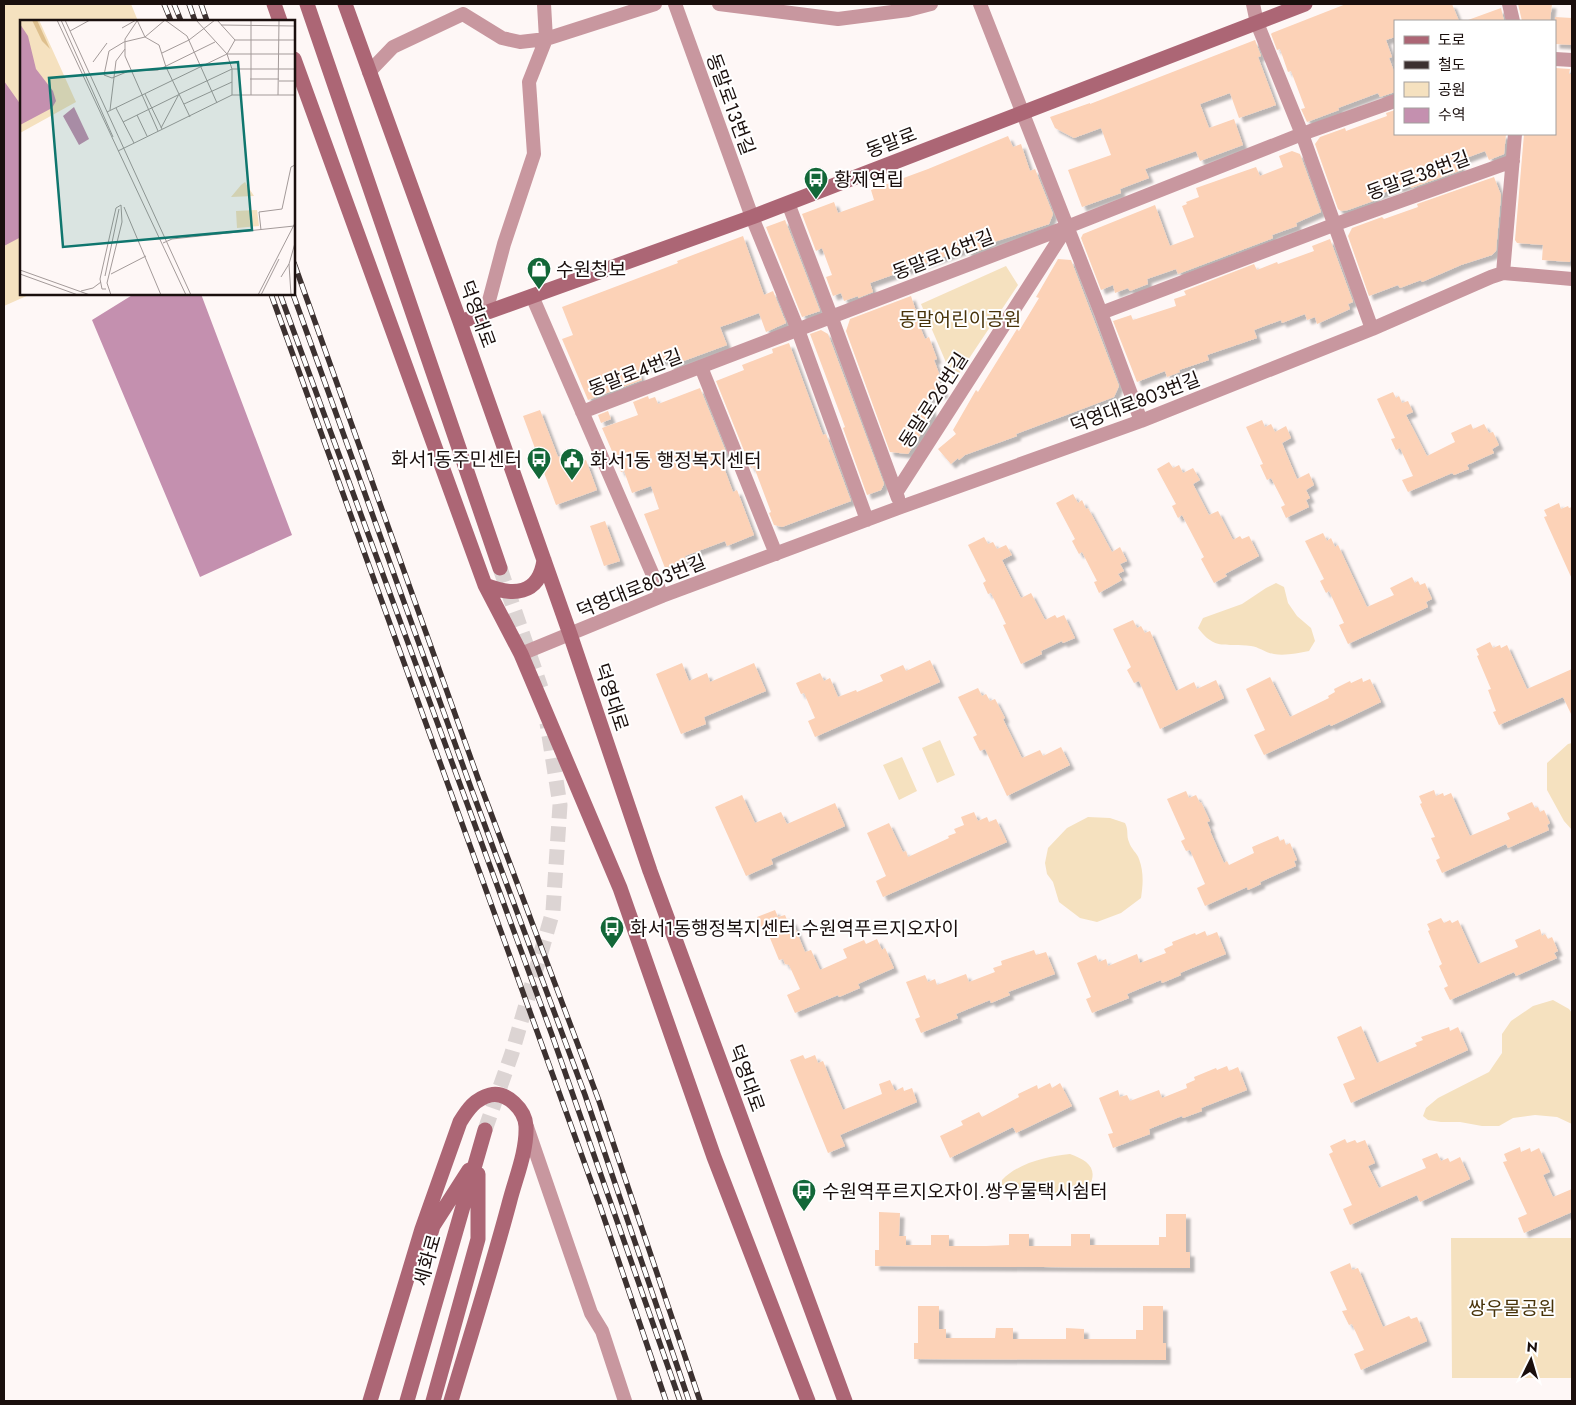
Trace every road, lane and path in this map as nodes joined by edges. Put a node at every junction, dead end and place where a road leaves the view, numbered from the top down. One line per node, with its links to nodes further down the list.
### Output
1 (274, 4): 14 (main road)
2 (307, 4): 48 (main road)
3 (345, 4): 21 (main road, 덕영대로)
4 (544, 4): 17 (street)
5 (655, 4): 17 (street)
6 (675, 4): 28 (street, 동말로13번길)
7 (719, 4): 8 (street)
8 (931, 4)
9 (980, 4): 23 (street)
10 (1253, 4): 16 (street)
11 (1305, 4): 16 (main road, 동말로)
12 (1510, 4): 15 (street)
13 (465, 9): 17 (street); 21 (street)
14 (280, 20)
15 (1513, 20)
16 (1257, 23): 23 (main road, 동말로); 24 (street)
17 (546, 38): 34 (street)
18 (1556, 59): 19 (street)
19 (1572, 60)
20 (295, 61): 49 (main road)
21 (369, 72): 37 (main road, 덕영대로)
22 (1394, 101): 24 (street)
23 (1024, 113): 27 (main road, 동말로); 30 (street)
24 (1302, 134): 29 (street); 30 (street)
25 (1515, 135): 26 (street)
26 (1513, 161): 29 (street, 동말로38번길); 31 (street)
27 (788, 203): 28 (main road, 동말로); 36 (street)
28 (752, 217): 33 (main road, 동말로); 39 (street, 동말로13번길)
29 (1336, 224): 35 (street); 38 (street)
30 (1067, 227): 35 (street); 36 (street, 동말로16번길); 43 (street, 동말로26번길)
31 (1503, 274): 32 (street); 38 (street, 덕영대로803번길)
32 (1572, 280)
33 (532, 296): 34 (main road, 동말로); 41 (street, 동말로4번길)
34 (486, 312): 37 (main road, 동말로)
35 (1102, 313): 42 (street)
36 (832, 316): 39 (street, 동말로16번길); 43 (street)
37 (460, 322): 47 (main road, 덕영대로)
38 (1372, 329): 42 (street, 덕영대로803번길)
39 (798, 330): 40 (street, 동말로16번길); 45 (street, 동말로13번길)
40 (701, 368): 41 (street, 동말로4번길); 46 (street)
41 (582, 412): 50 (street, 동말로4번길)
42 (1141, 421): 44 (street, 덕영대로803번길)
43 (896, 493): 44 (street)
44 (901, 507): 45 (street, 덕영대로803번길)
45 (867, 520): 46 (street, 덕영대로803번길)
46 (776, 554): 50 (street, 덕영대로803번길)
47 (544, 560): 49 (main road); 51 (main road, 덕영대로)
48 (500, 568)
49 (485, 585): 52 (main road)
50 (662, 596): 51 (street, 덕영대로803번길)
51 (570, 634): 52 (street, 덕영대로803번길); 63 (main road, 덕영대로)
52 (521, 654): 62 (main road)
53 (526, 1124): 56 (main road); 60 (main road); 61 (street)
54 (485, 1130): 55 (main road, 세화로)
55 (478, 1156): 57 (main road); 58 (main road, 세화로); 59 (main road)
56 (370, 1401)
57 (380, 1401)
58 (407, 1401)
59 (432, 1401)
60 (451, 1401)
61 (625, 1401)
62 (808, 1401)
63 (844, 1401)

